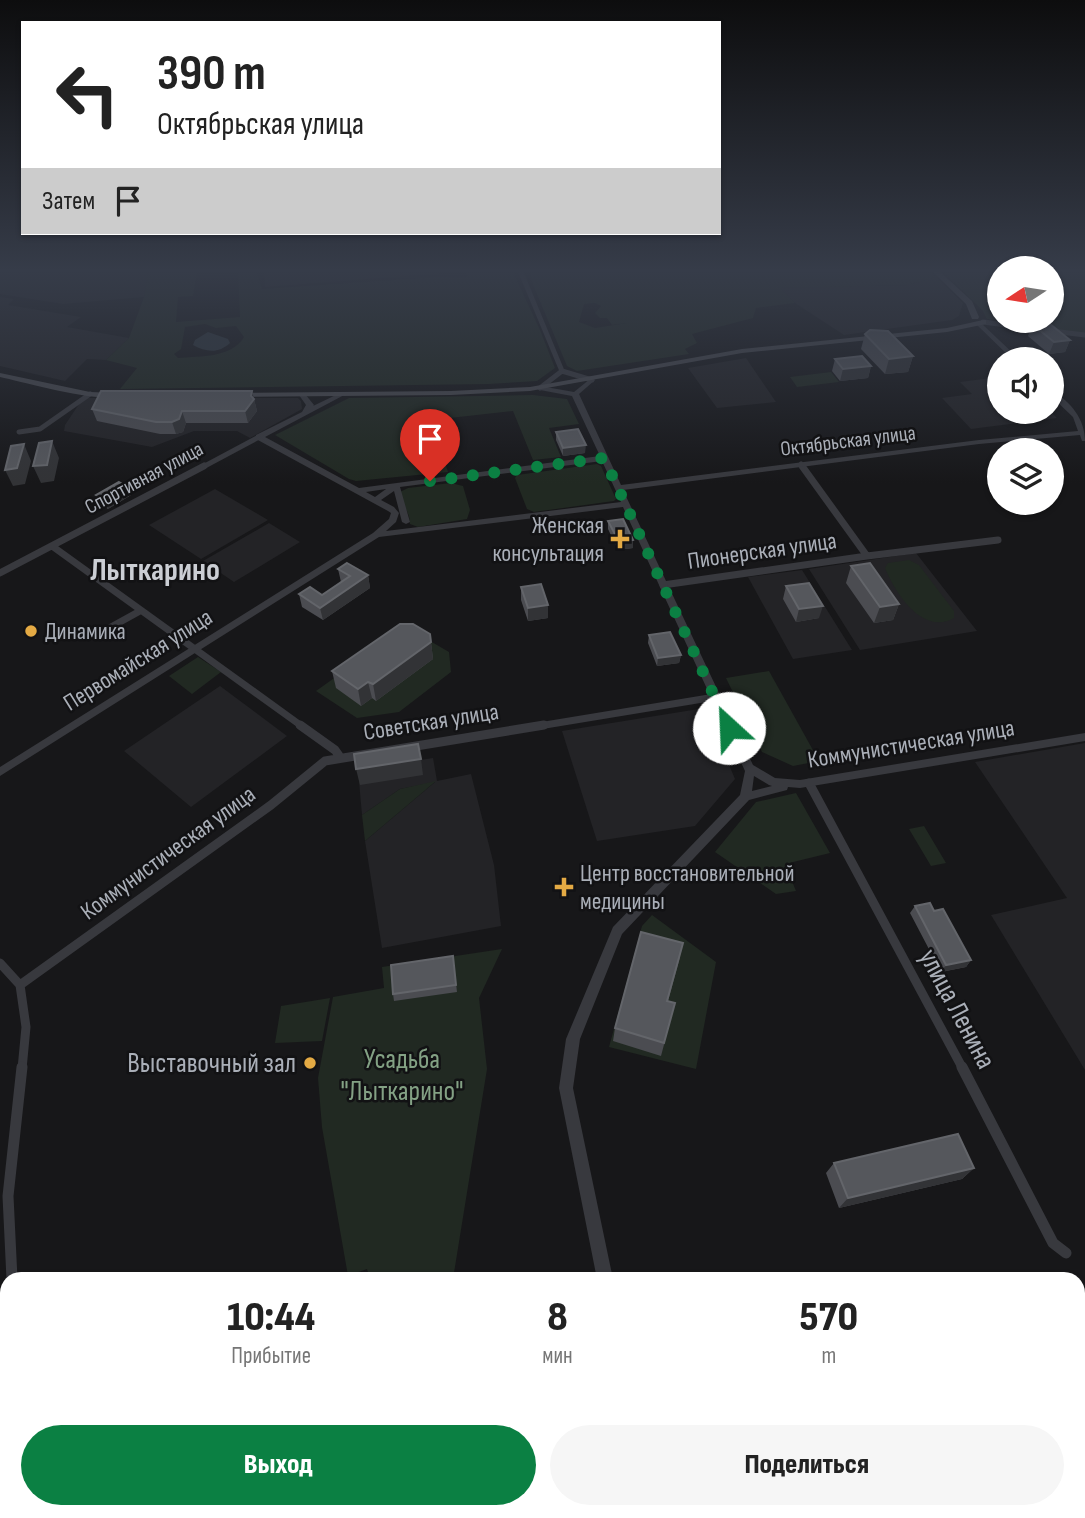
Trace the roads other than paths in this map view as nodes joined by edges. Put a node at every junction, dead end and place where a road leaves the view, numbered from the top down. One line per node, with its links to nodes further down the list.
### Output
1 (549, 341): 3 (street)
2 (841, 341): 5 (main road)
3 (562, 371): 5 (street); 6 (street)
4 (0, 374): 7 (main road)
5 (592, 380): 6 (main road); 9 (street)
6 (540, 388): 8 (main road); 9 (street)
7 (90, 394): 10 (main road); 15 (street)
8 (342, 394): 12 (main road); 14 (street, Спортивная улица)
9 (575, 394): 18 (street)
10 (133, 395)
11 (224, 395): 12 (main road)
12 (303, 395): 14 (street)
13 (1064, 404): 16 (street)
14 (304, 414): 17 (street, Спортивная улица)
15 (19, 432)
16 (1084, 436): 19 (street, Октябрьская улица)
17 (259, 437): 22 (street); 30 (street, Спортивная улица)
18 (604, 458): 20 (street); 21 (street)
19 (801, 464): 21 (street, Октябрьская улица); 31 (street)
20 (396, 486): 22 (street); 23 (street); 26 (street)
21 (618, 488): 24 (street)
22 (356, 491): 23 (street)
23 (375, 501): 25 (street)
24 (625, 504): 27 (street); 33 (street)
25 (393, 511): 26 (street); 28 (street, Первомайская улица)
26 (406, 522): 27 (street)
27 (415, 530): 28 (street)
28 (376, 535): 36 (street, Первомайская улица)
29 (998, 540): 31 (street, Пионерская улица)
30 (52, 546): 32 (street, Спортивная улица); 34 (street, Советская улица)
31 (867, 556): 33 (street, Пионерская улица)
32 (0, 573)
33 (663, 585): 37 (street)
34 (140, 611): 35 (street); 36 (street, Советская улица)
35 (111, 627)
36 (194, 650): 39 (street, Советская улица); 41 (street, Первомайская улица)
37 (715, 697): 39 (street, Советская улица); 40 (street)
38 (1085, 737): 42 (street, Коммунистическая улица)
39 (340, 757): 45 (street, Коммунистическая улица)
40 (747, 767): 42 (street, Коммунистическая улица); 43 (street)
41 (0, 772)
42 (804, 784): 43 (street); 46 (street, улица Ленина)
43 (746, 797): 48 (street)
44 (0, 963): 45 (street)
45 (20, 985): 47 (street)
46 (1066, 1253)
47 (12, 1272)
48 (604, 1272)

